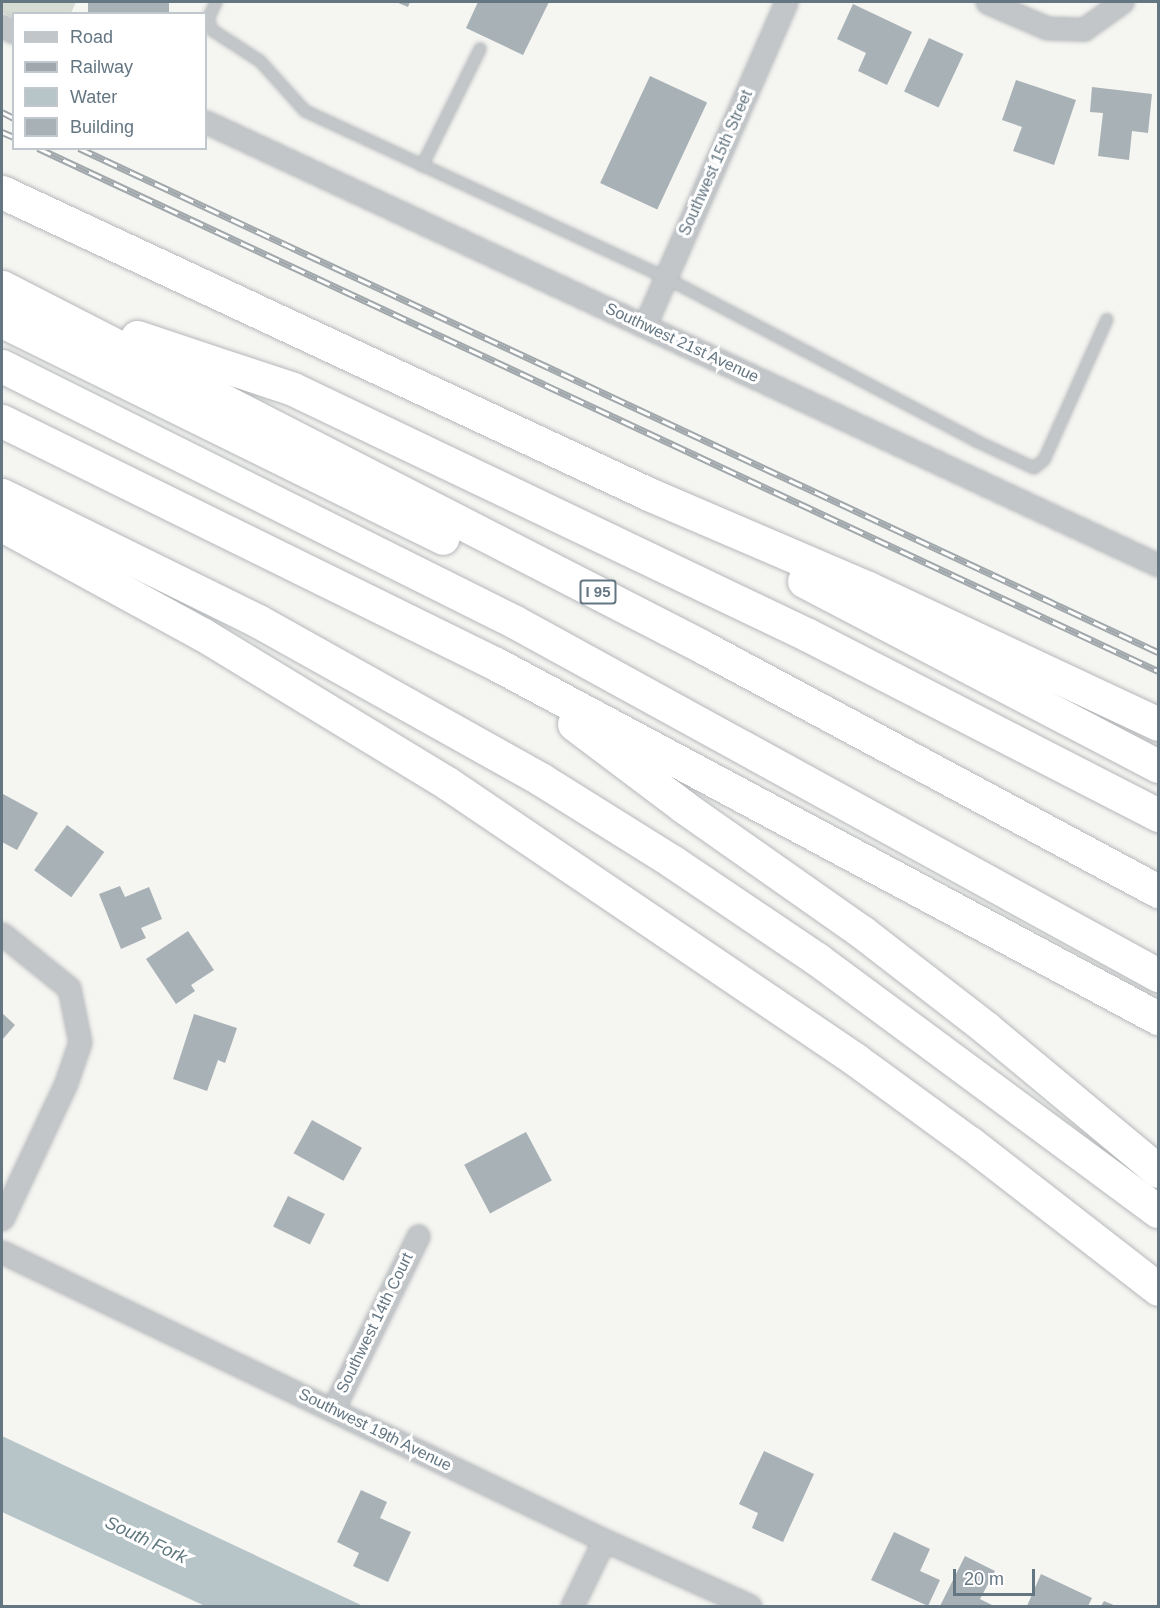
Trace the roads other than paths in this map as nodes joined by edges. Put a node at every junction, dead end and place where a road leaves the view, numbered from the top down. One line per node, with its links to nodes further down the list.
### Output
1 (216, 2): 7 (lane)
2 (786, 2): 9 (street, Southwest 15th Street)
3 (987, 2): 4 (street)
4 (1122, 2)
5 (480, 49): 7 (lane)
6 (207, 122): 14 (street, Southwest 21st Avenue)
7 (422, 166): 9 (lane)
8 (2, 192): 18 (highway)
9 (666, 278): 12 (lane); 14 (street, Southwest 15th Street)
10 (2, 287): 11 (highway, I 95)
11 (33, 302): 24 (highway); 25 (highway, I 95)
12 (1107, 319)
13 (2, 321): 26 (highway)
14 (645, 325): 20 (street, Southwest 21st Avenue)
15 (2, 366): 28 (highway)
16 (2, 421): 21 (highway)
17 (2, 495): 31 (highway)
18 (651, 495): 22 (highway); 23 (highway)
19 (2, 525): 35 (highway)
20 (1158, 565)
21 (496, 664): 29 (highway); 30 (highway)
22 (1158, 724)
23 (1158, 766)
24 (1158, 815)
25 (1158, 891)
26 (1158, 916)
27 (2, 934): 32 (street)
28 (1158, 975)
29 (1158, 1018)
30 (1158, 1171)
31 (1158, 1211)
32 (2, 1219)
33 (418, 1236): 36 (street, Southwest 14th Court)
34 (2, 1252): 36 (street, Southwest 19th Avenue)
35 (1158, 1289)
36 (333, 1409): 37 (street, Southwest 19th Avenue)
37 (604, 1539): 38 (street); 39 (street, Southwest 19th Avenue)
38 (572, 1606)
39 (750, 1606)

